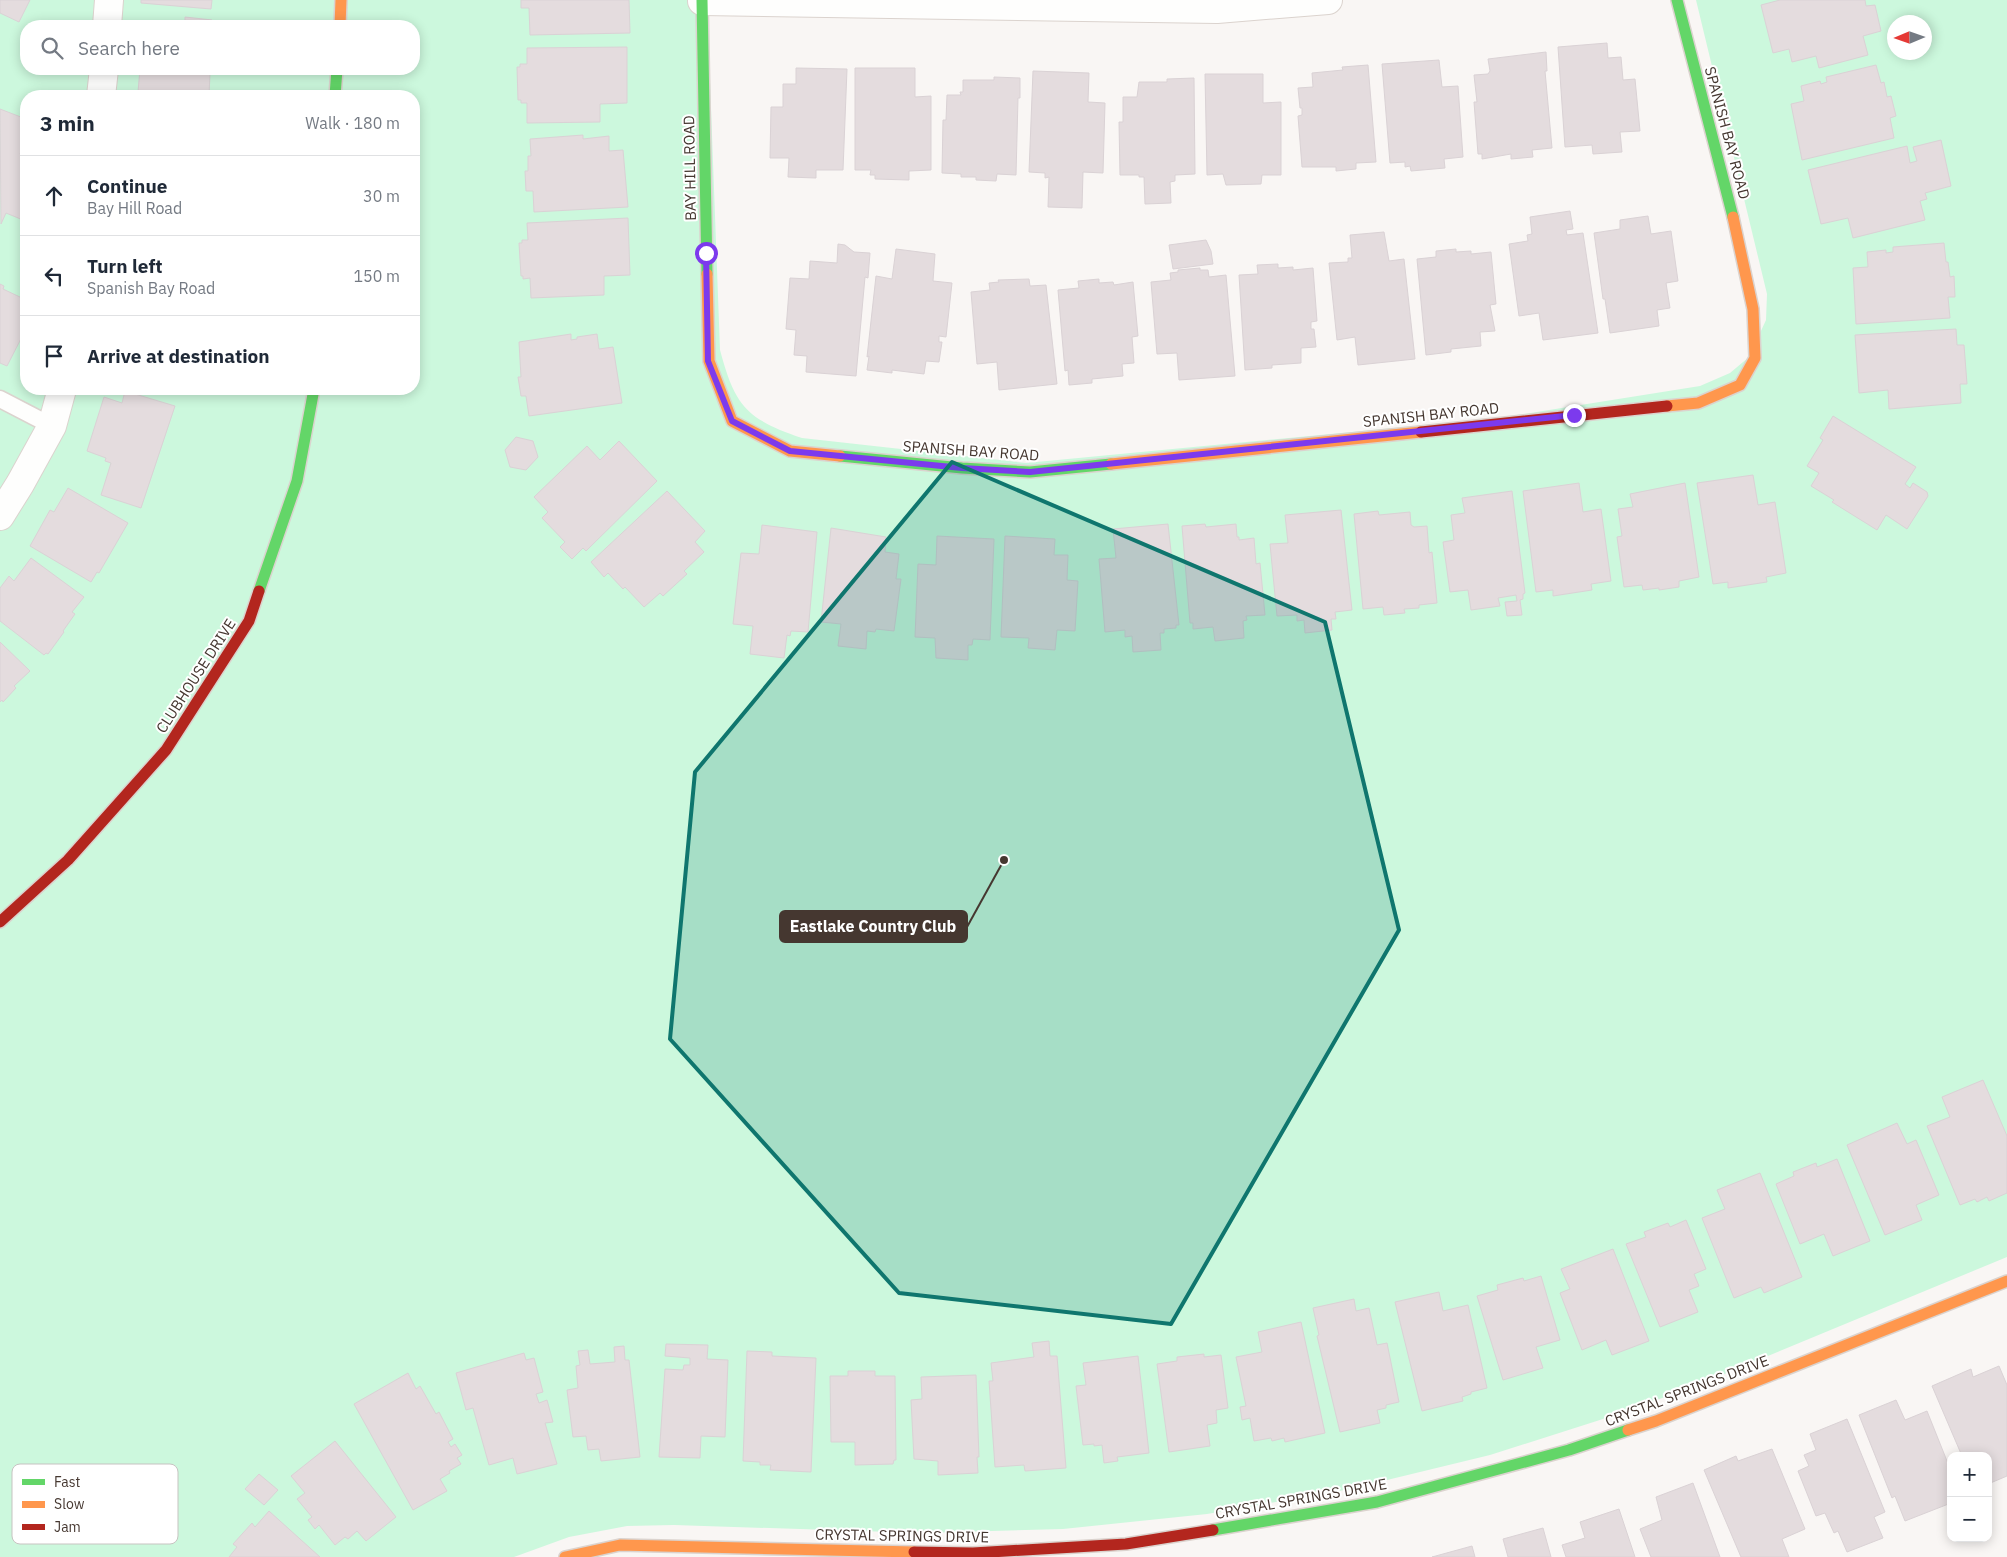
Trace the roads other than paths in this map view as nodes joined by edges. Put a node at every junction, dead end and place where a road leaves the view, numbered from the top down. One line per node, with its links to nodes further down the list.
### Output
1 (109, 0): 6 (street)
2 (341, 0): 7 (street)
3 (702, 0): 4 (street); 15 (street, BAY HILL ROAD)
4 (1328, 0)
5 (1677, 0): 15 (street, SPANISH BAY ROAD)
6 (107, 20)
7 (340, 20)
8 (103, 75): 10 (street)
9 (337, 75): 11 (street)
10 (102, 90)
11 (335, 90)
12 (60, 395): 16 (street)
13 (313, 395): 18 (street, CLUBHOUSE DRIVE)
14 (0, 398): 16 (lane)
15 (732, 421)
16 (52, 426): 17 (street)
17 (0, 516)
18 (0, 922)
19 (2007, 1281): 20 (street, CRYSTAL SPRINGS DRIVE)
20 (565, 1557)

